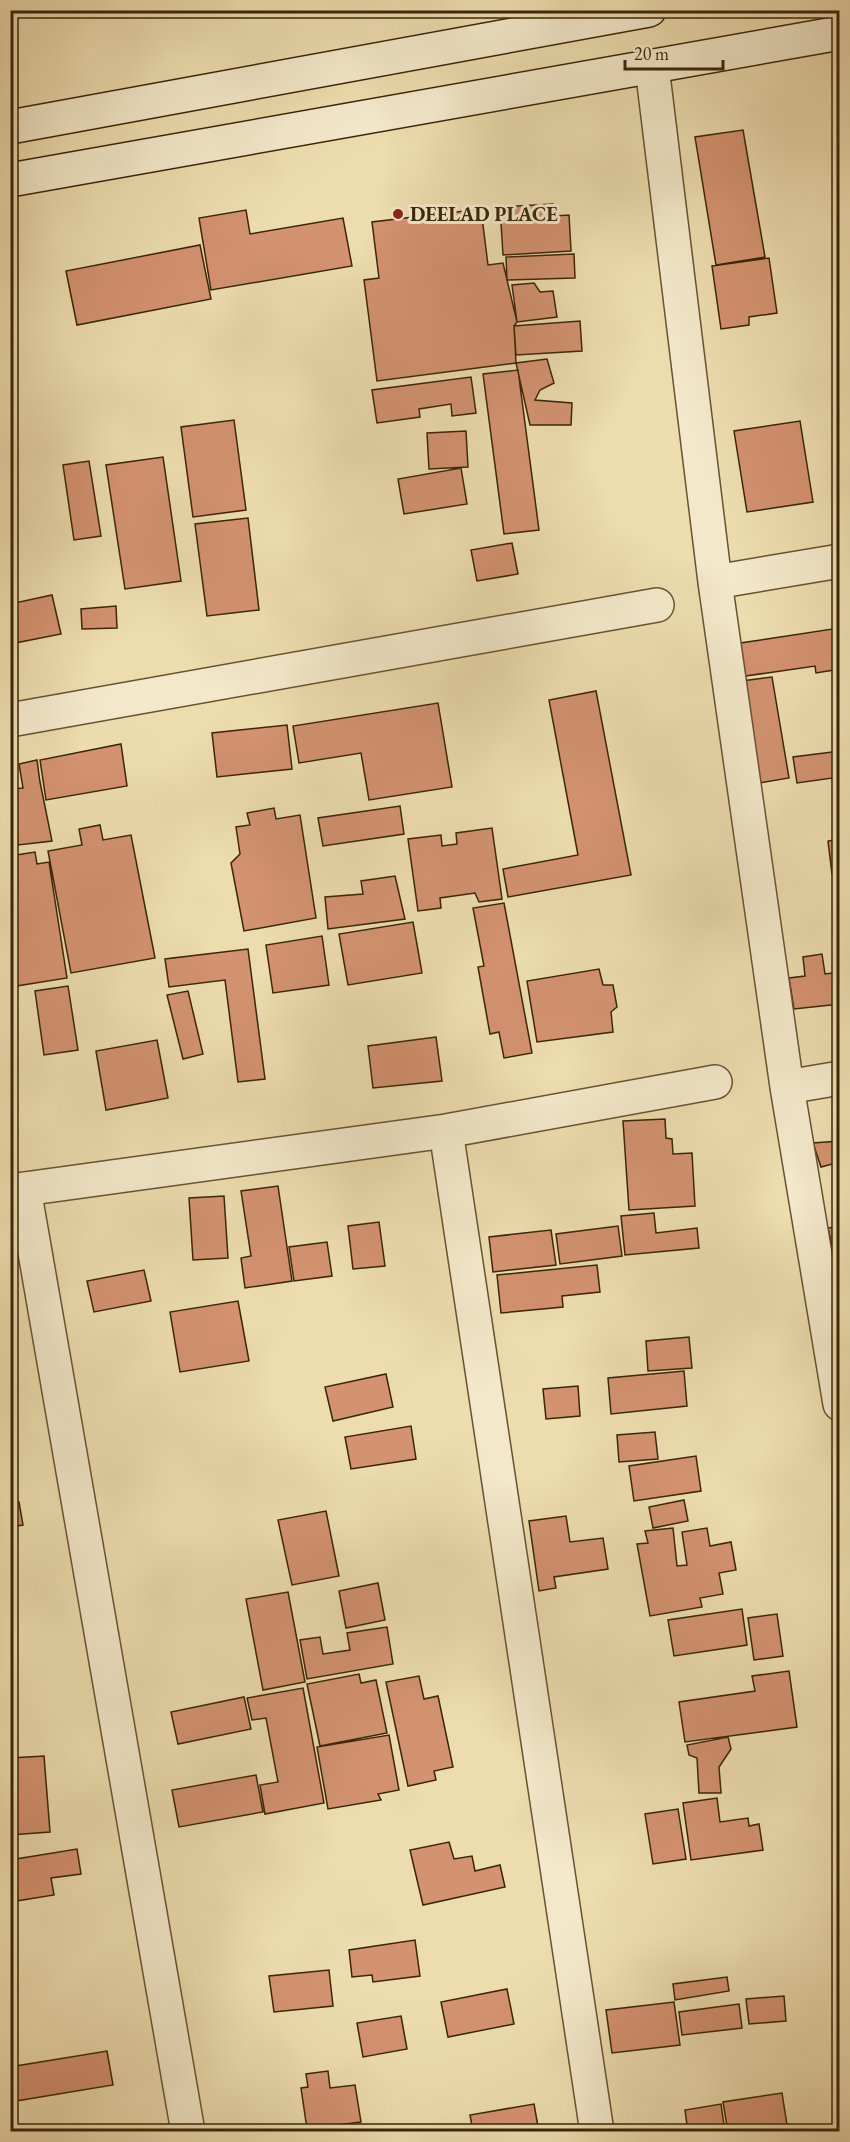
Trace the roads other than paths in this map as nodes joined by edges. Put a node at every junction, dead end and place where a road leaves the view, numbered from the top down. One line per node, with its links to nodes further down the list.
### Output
1 (649, 10): 4 (street)
2 (840, 33): 3 (street)
3 (652, 67): 5 (street); 7 (street)
4 (10, 127)
5 (10, 180)
6 (840, 561): 7 (street)
7 (716, 582): 12 (street)
8 (657, 605): 9 (street)
9 (10, 720)
10 (840, 1078): 12 (street)
11 (715, 1082): 13 (street)
12 (787, 1087): 15 (street)
13 (446, 1131): 14 (street); 17 (street)
14 (17, 1190): 16 (street)
15 (840, 1404)
16 (188, 2132)
17 (597, 2132)

